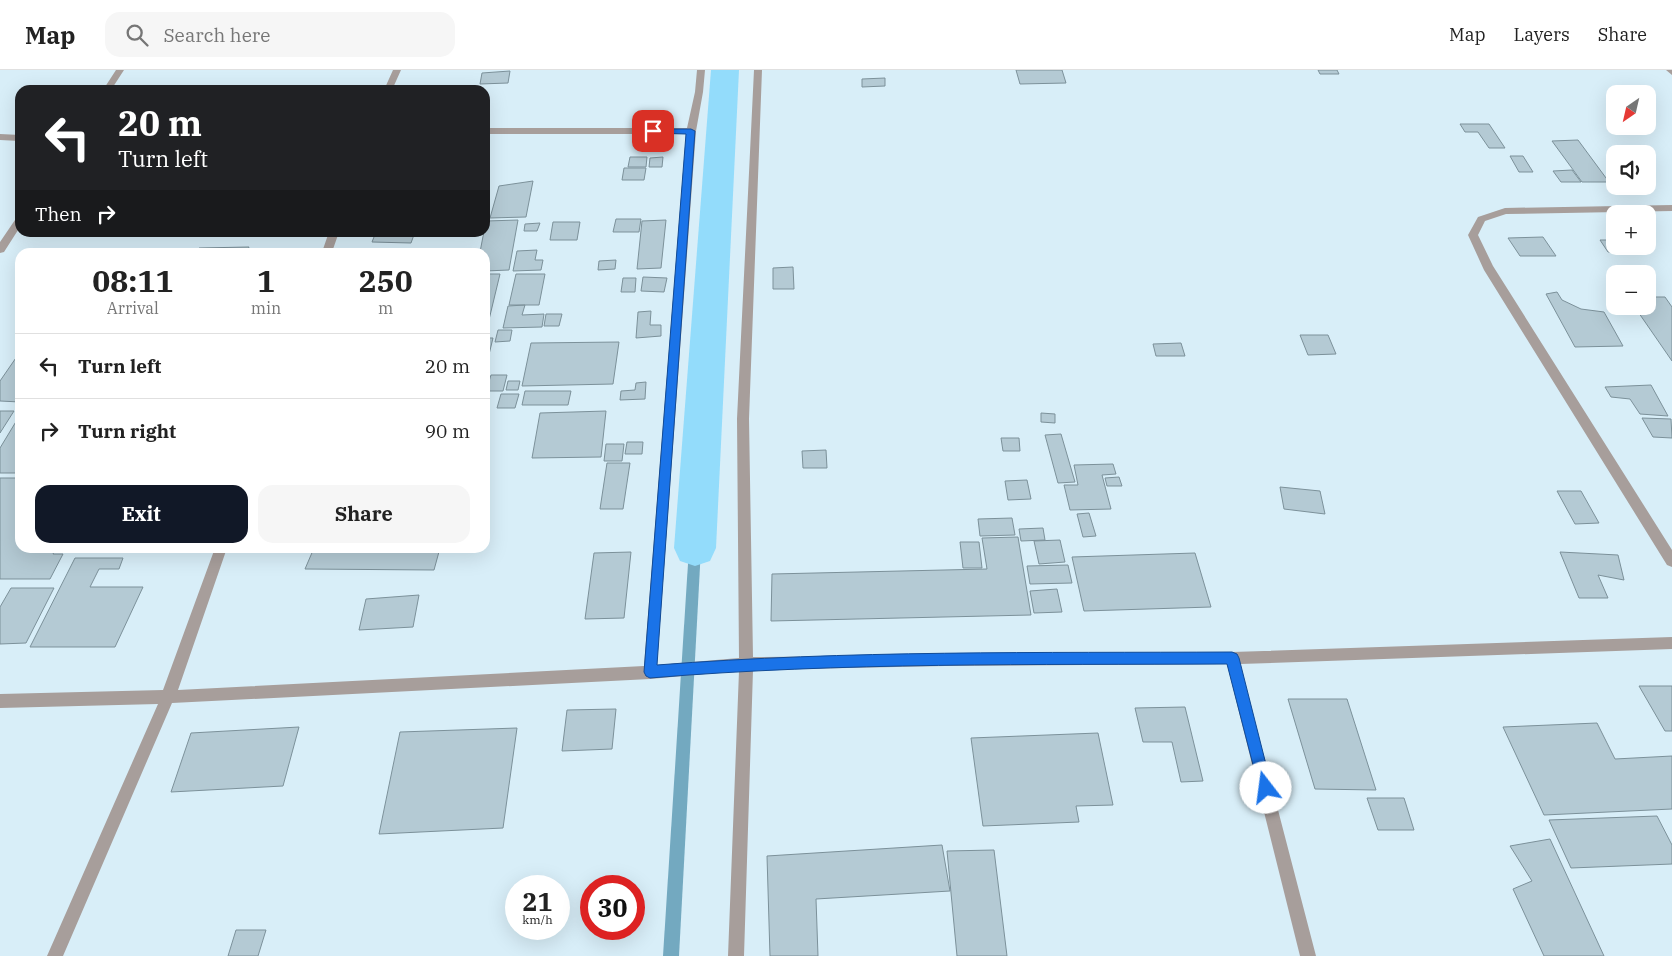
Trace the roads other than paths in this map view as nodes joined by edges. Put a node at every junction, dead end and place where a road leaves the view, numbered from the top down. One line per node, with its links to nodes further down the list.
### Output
1 (120, 70): 5 (street)
2 (397, 70): 6 (street)
3 (701, 70): 8 (street)
4 (758, 70): 18 (street)
5 (110, 85)
6 (390, 85)
7 (490, 131): 8 (street)
8 (691, 131): 19 (street)
9 (0, 137): 10 (street)
10 (15, 138)
11 (1672, 208): 15 (street)
12 (15, 228): 13 (street)
13 (0, 250)
14 (219, 553): 20 (street)
15 (1672, 561)
16 (1672, 643): 17 (street)
17 (1232, 658): 18 (street); 24 (street)
18 (746, 664): 19 (street); 23 (street)
19 (650, 672): 20 (street)
20 (168, 697): 21 (street); 22 (street)
21 (0, 701)
22 (55, 956)
23 (736, 956)
24 (1308, 956)

